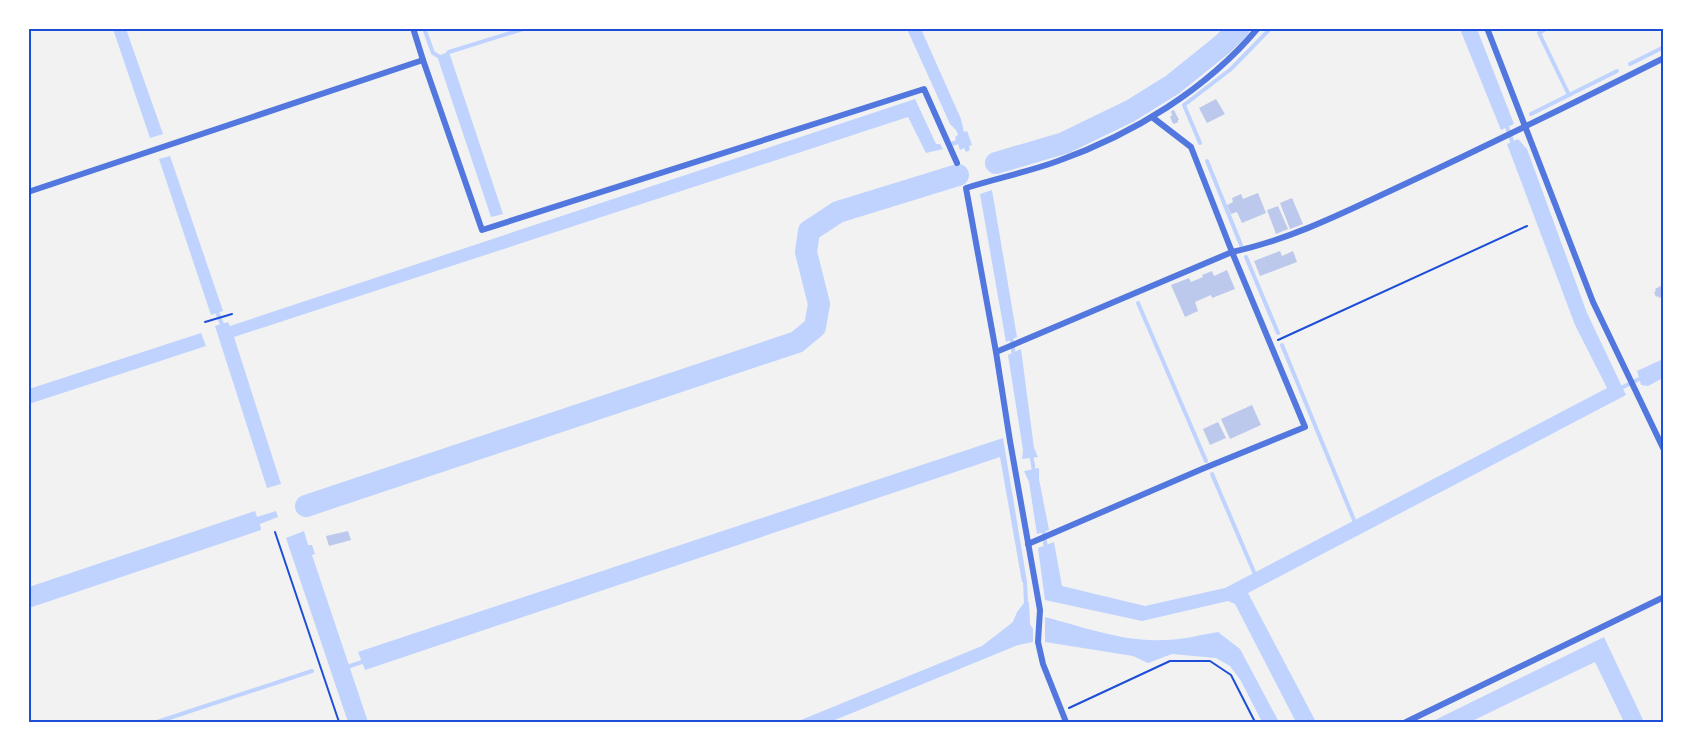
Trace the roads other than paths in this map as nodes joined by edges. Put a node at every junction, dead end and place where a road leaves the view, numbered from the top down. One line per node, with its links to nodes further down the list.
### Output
1 (413, 28): 5 (street)
2 (1258, 28): 6 (street)
3 (1487, 28): 7 (street)
4 (1664, 58): 7 (street)
5 (423, 60): 8 (street); 9 (street)
6 (1152, 117): 10 (street); 11 (street)
7 (1526, 127): 10 (street); 12 (street)
8 (957, 163)
9 (28, 192)
10 (1232, 252): 11 (street); 13 (street)
11 (996, 352): 13 (street)
12 (1664, 450)
13 (1028, 544): 15 (street)
14 (1664, 597): 16 (street)
15 (1066, 723)
16 (1406, 723)

